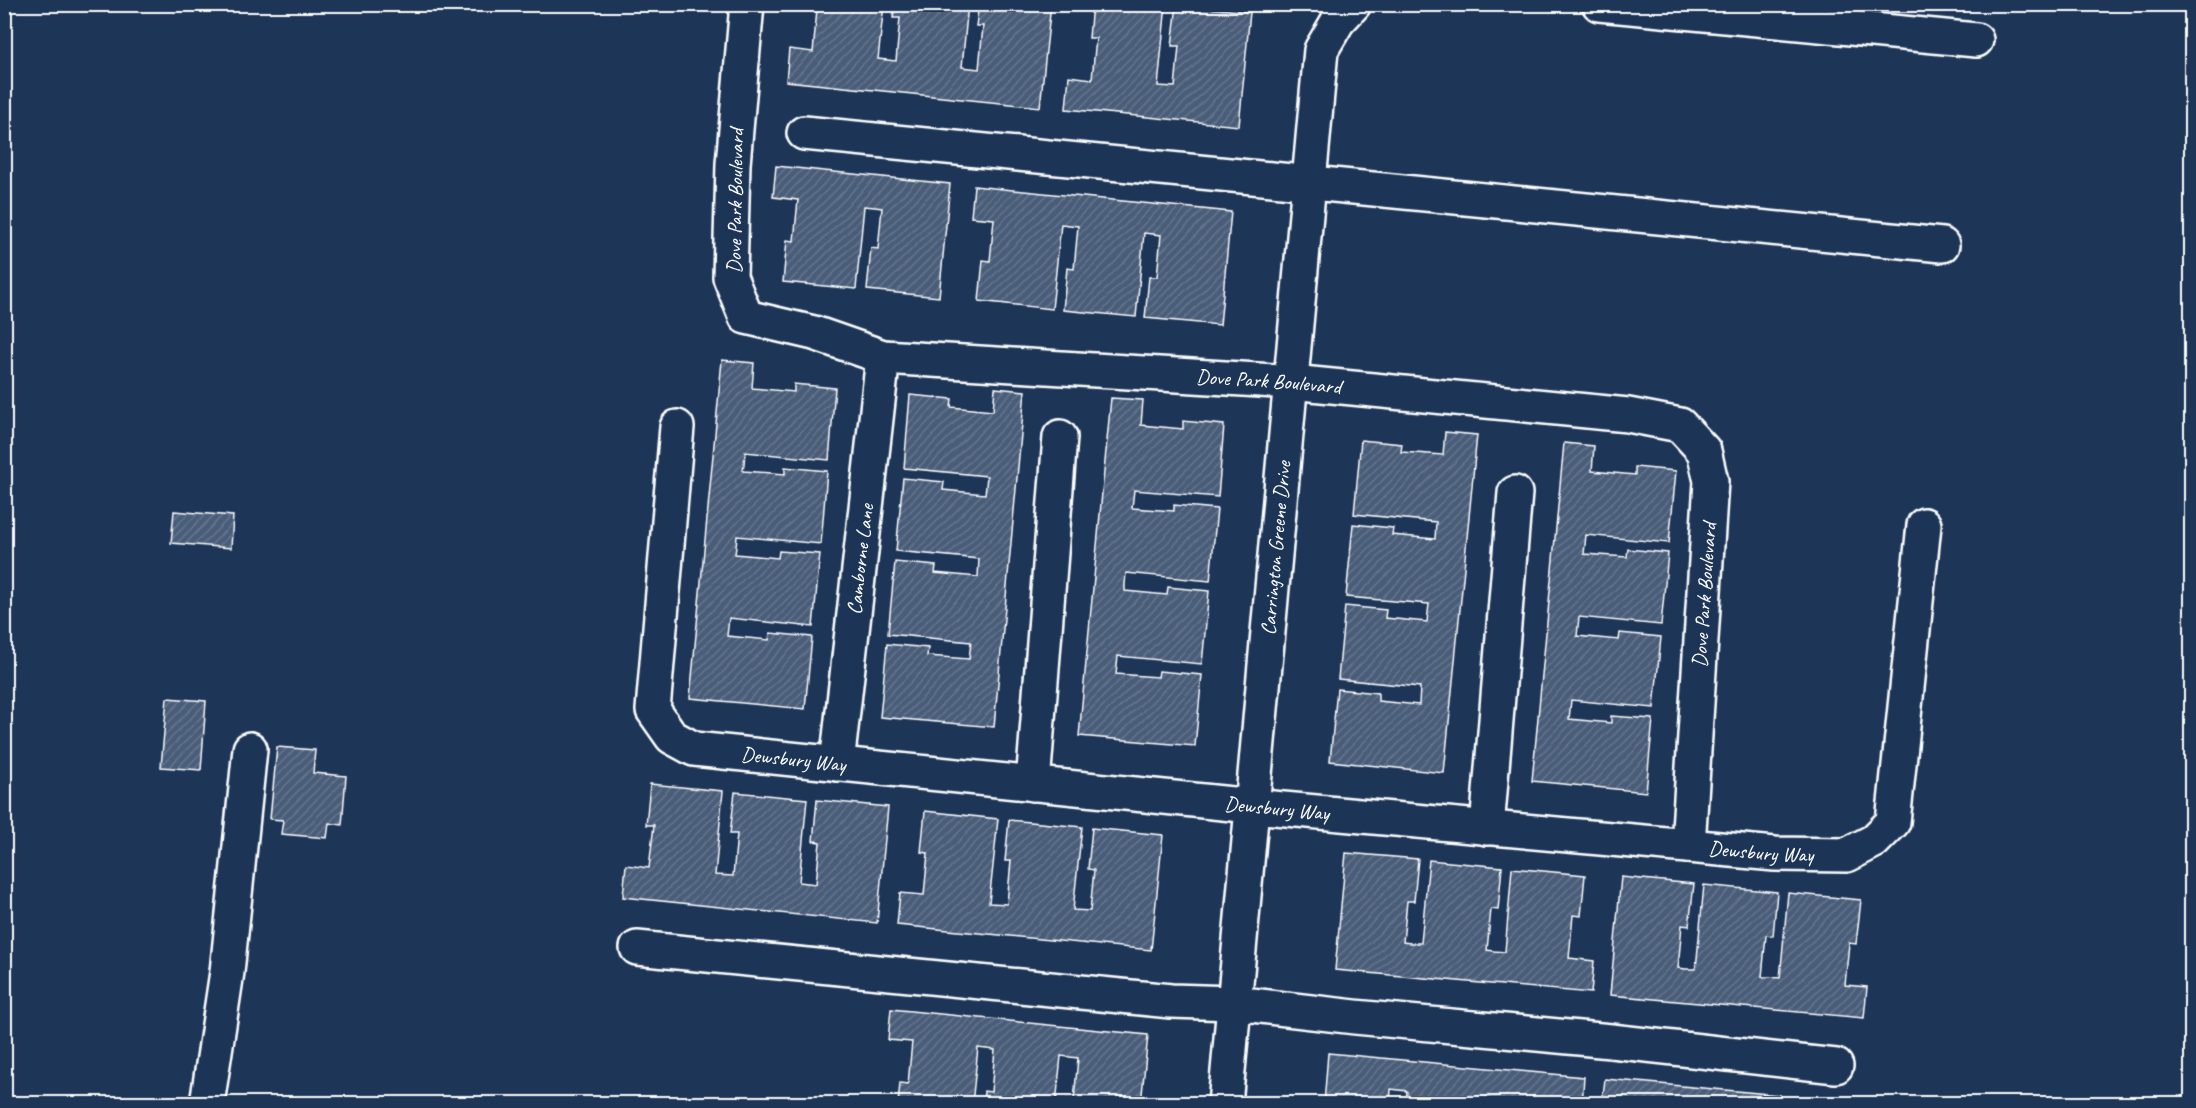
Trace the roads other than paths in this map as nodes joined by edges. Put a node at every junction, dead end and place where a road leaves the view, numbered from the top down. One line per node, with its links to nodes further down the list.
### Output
1 (747, 4): 8 (street, Dove Park Boulevard)
2 (1354, 4): 6 (street, Carrington Greene Drive)
3 (1599, 4): 4 (street)
4 (1976, 40)
5 (804, 133): 6 (street)
6 (1309, 183): 7 (street); 9 (street, Carrington Greene Drive)
7 (1942, 245)
8 (883, 357): 9 (street, Dove Park Boulevard); 15 (street, Camborne Lane)
9 (1291, 382): 17 (street, Carrington Greene Drive); 19 (street, Dove Park Boulevard)
10 (677, 427): 15 (street, Dewsbury Way)
11 (1060, 437): 16 (street)
12 (1515, 493): 18 (street)
13 (1924, 525): 19 (street, Dewsbury Way)
14 (250, 749): 23 (street)
15 (837, 764): 16 (street, Dewsbury Way)
16 (1034, 784): 17 (street, Dewsbury Way)
17 (1252, 806): 18 (street, Dewsbury Way); 21 (street, Carrington Greene Drive)
18 (1487, 828): 19 (street, Dewsbury Way)
19 (1688, 846)
20 (637, 948): 21 (street)
21 (1234, 1003): 22 (street); 24 (street, Carrington Greene Drive)
22 (1836, 1066)
23 (207, 1104)
24 (1225, 1104)

